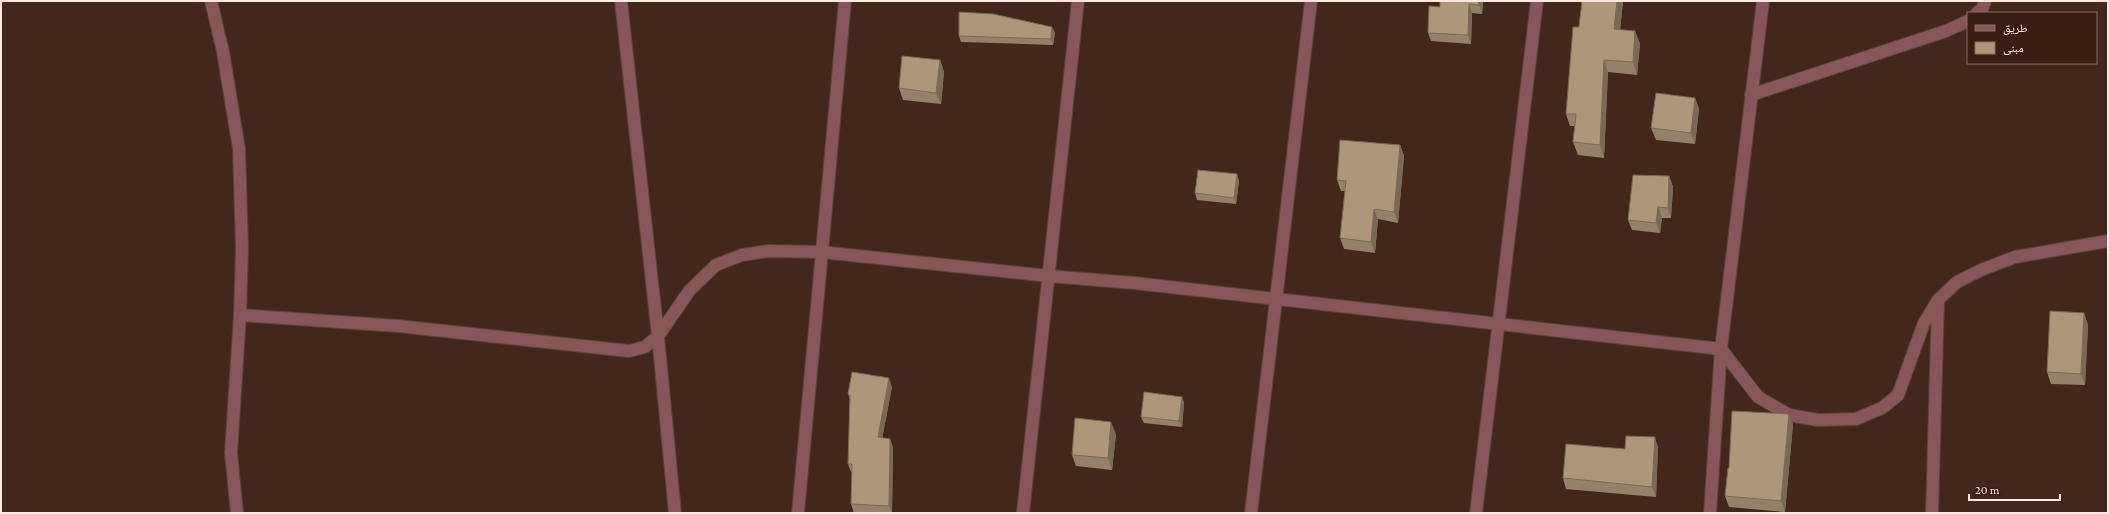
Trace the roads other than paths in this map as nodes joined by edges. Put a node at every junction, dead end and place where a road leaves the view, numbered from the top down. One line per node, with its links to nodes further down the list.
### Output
1 (211, 1): 17 (street)
2 (621, 1): 19 (street)
3 (845, 1): 13 (street)
4 (1078, 1): 14 (street)
5 (1311, 1): 15 (street)
6 (1537, 1): 18 (street)
7 (1762, 1): 11 (street)
8 (1985, 1): 9 (street)
9 (1979, 12)
10 (1967, 21): 11 (street)
11 (1751, 96): 20 (street)
12 (2108, 241): 16 (street)
13 (821, 252): 14 (street); 19 (street); 23 (street)
14 (1049, 276): 15 (street); 24 (street)
15 (1275, 298): 18 (street); 25 (street)
16 (1938, 300): 20 (street); 28 (street)
17 (240, 315): 19 (street); 21 (street)
18 (1498, 324): 20 (street); 26 (street)
19 (658, 336): 22 (street)
20 (1722, 349): 27 (street)
21 (237, 513)
22 (675, 513)
23 (798, 513)
24 (1023, 513)
25 (1251, 513)
26 (1476, 513)
27 (1710, 513)
28 (1932, 513)

